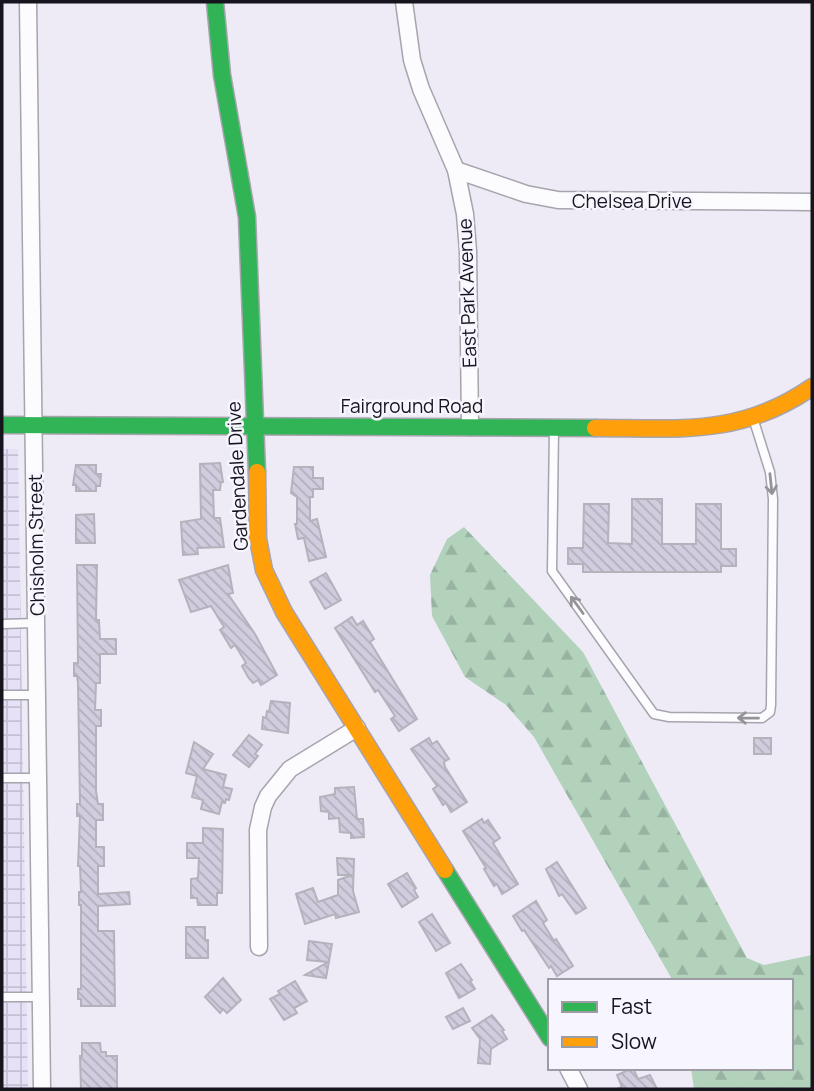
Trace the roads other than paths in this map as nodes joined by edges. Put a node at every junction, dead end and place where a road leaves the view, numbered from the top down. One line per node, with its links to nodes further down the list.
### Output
1 (29, 2): 9 (street, Chisholm Street)
2 (215, 2): 10 (street, Gardendale Drive)
3 (404, 2): 4 (street, East Park Avenue)
4 (456, 170): 5 (street, Chelsea Drive); 11 (street, East Park Avenue)
5 (812, 202)
6 (812, 387): 7 (street, Fairground Road)
7 (753, 418): 12 (street, Fairground Road); 12 (lane, one-way to 12)
8 (2, 425): 9 (street, Fairground Road)
9 (34, 425): 10 (street, Fairground Road); 13 (street, Chisholm Street)
10 (256, 426): 11 (street, Fairground Road); 17 (street, Gardendale Drive)
11 (470, 427): 12 (street, Fairground Road)
12 (554, 428)
13 (36, 623): 14 (lane); 16 (street, Chisholm Street)
14 (2, 624)
15 (2, 695): 16 (lane)
16 (37, 695): 19 (street, Chisholm Street)
17 (357, 728): 20 (street); 23 (street, Gardendale Drive)
18 (2, 778): 19 (lane)
19 (38, 778): 22 (street, Chisholm Street)
20 (259, 947)
21 (2, 997): 22 (lane)
22 (41, 997): 25 (street, Chisholm Street)
23 (548, 1035)
24 (569, 1070): 26 (street)
25 (42, 1089)
26 (579, 1089)

